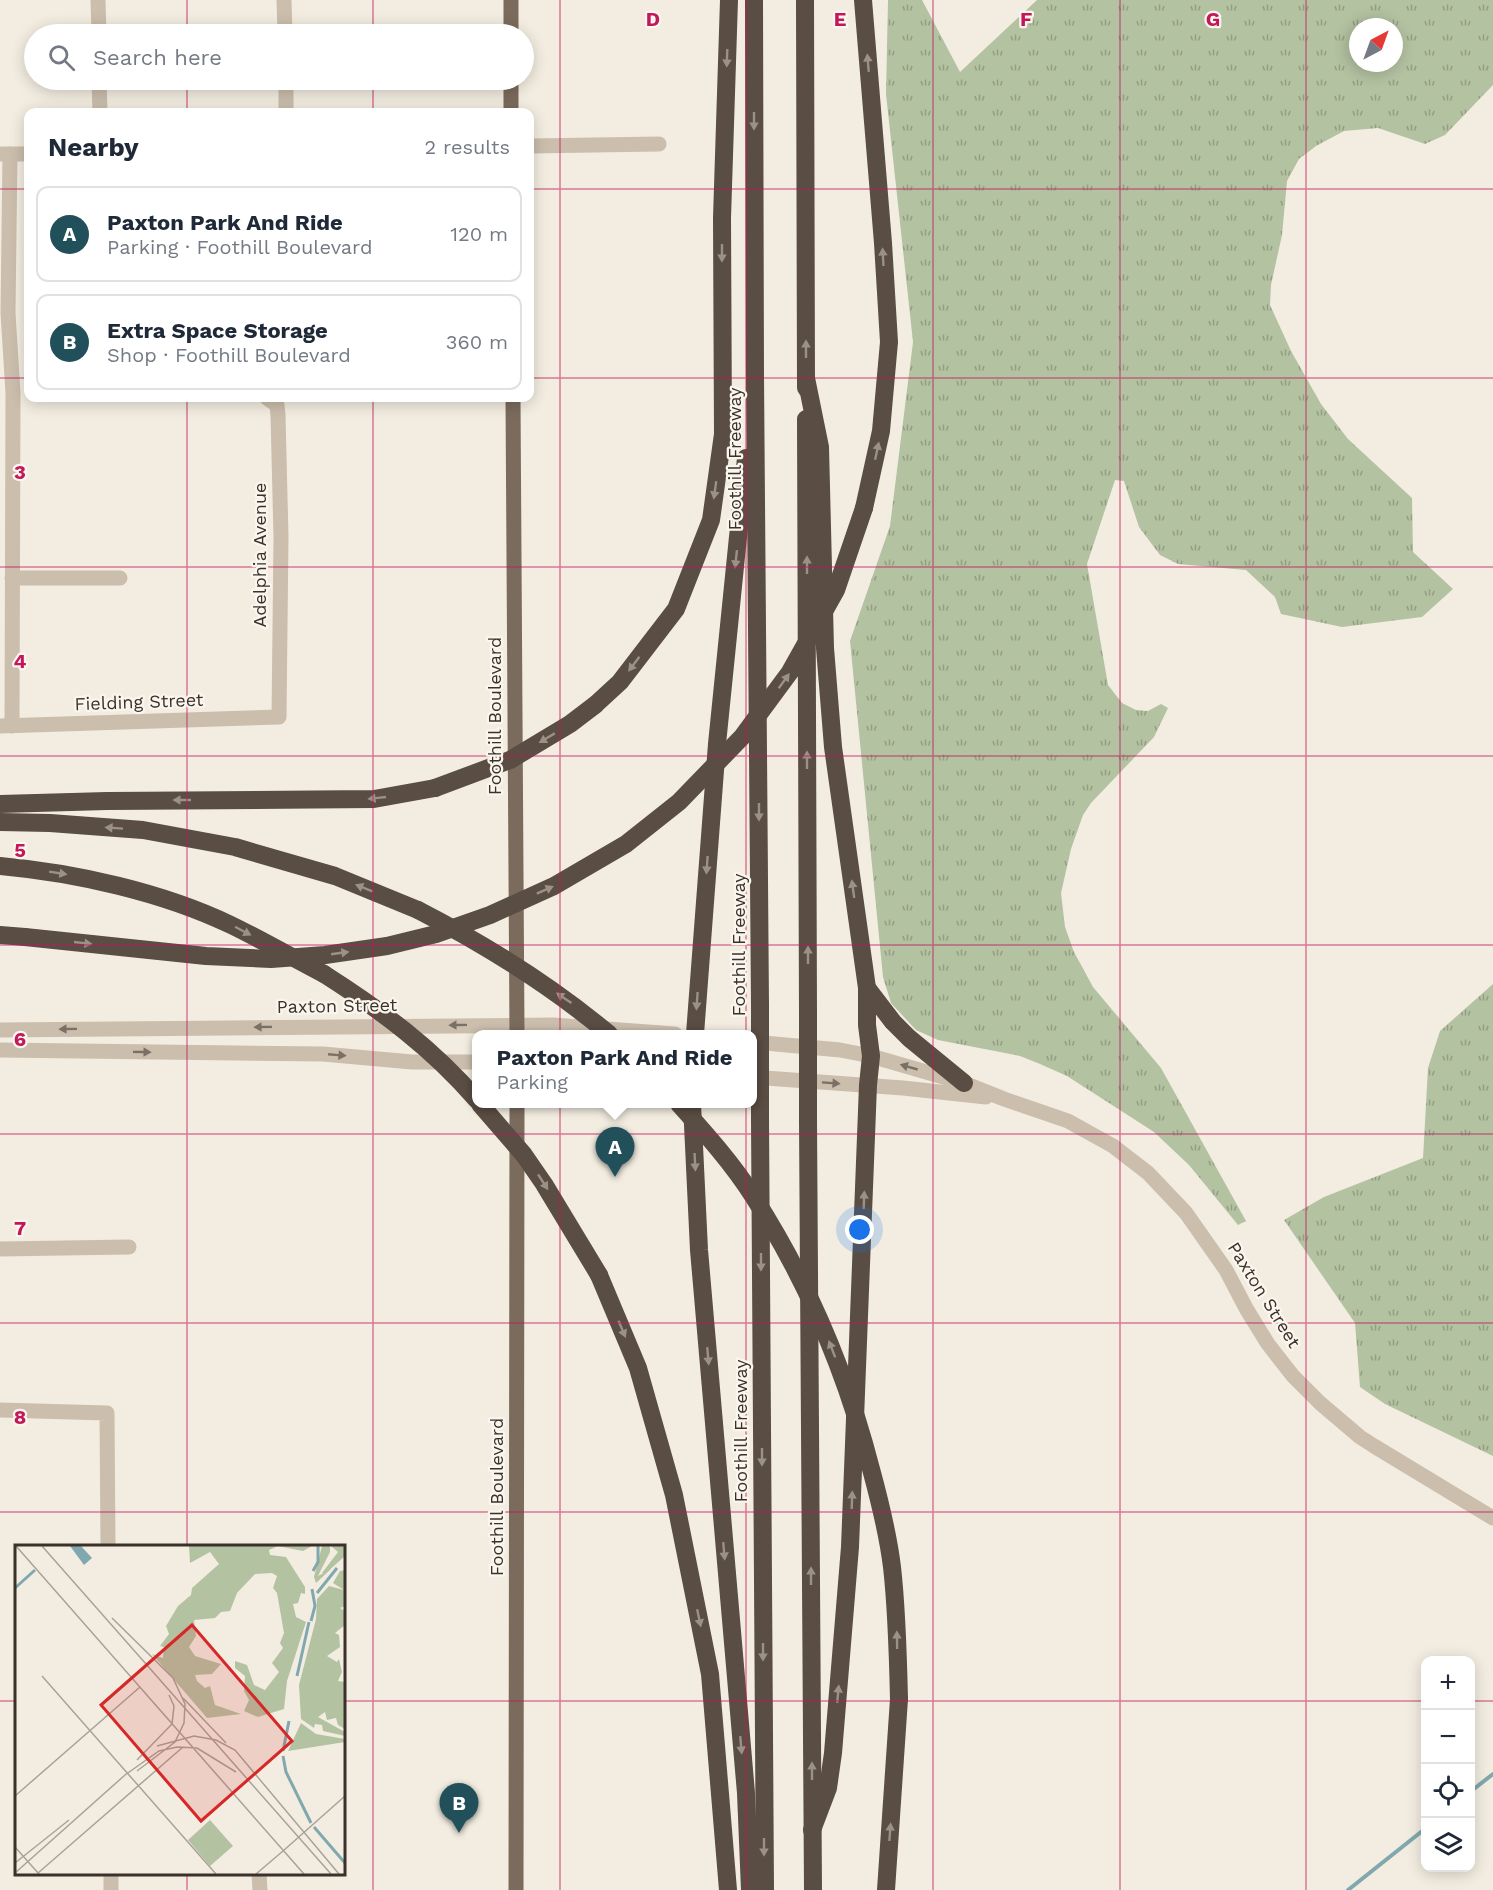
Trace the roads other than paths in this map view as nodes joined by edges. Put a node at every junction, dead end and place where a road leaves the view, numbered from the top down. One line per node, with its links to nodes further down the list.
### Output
1 (98, 0): 8 (street)
2 (284, 0): 9 (street)
3 (511, 0): 10 (main road)
4 (729, 0): 31 (highway, one-way to 31, bridge)
5 (754, 0): 22 (highway, Foothill Freeway, one-way to 22)
6 (805, 0): 23 (highway, one-way to 6)
7 (863, 0): 34 (highway, one-way to 7, bridge)
8 (99, 24)
9 (285, 24)
10 (511, 24)
11 (99, 90): 14 (street)
12 (286, 90): 15 (street)
13 (511, 90): 16 (main road)
14 (100, 108)
15 (286, 108)
16 (512, 108)
17 (659, 144): 18 (street)
18 (534, 146)
19 (5, 154): 20 (street); 21 (street)
20 (24, 154)
21 (4, 313): 24 (street)
22 (755, 376): 40 (highway, one-way to 40); 65 (highway, Foothill Freeway, one-way to 65, bridge)
23 (806, 378): 35 (highway, one-way to 23); 59 (highway, one-way to 23, bridge)
24 (21, 393): 27 (street)
25 (273, 402): 29 (street, Adelphia Avenue)
26 (513, 402): 37 (main road, Foothill Boulevard)
27 (12, 578): 28 (street); 30 (street)
28 (120, 578)
29 (279, 717): 30 (street, Fielding Street)
30 (6, 726)
31 (0, 804)
32 (0, 822): 38 (highway, one-way to 32, bridge)
33 (0, 866): 48 (highway, one-way to 48, bridge)
34 (0, 935)
35 (867, 988): 43 (highway); 46 (highway)
36 (0, 1030): 37 (street, Paxton Street, one-way to 36)
37 (517, 1030): 39 (street, Paxton Street)
38 (603, 1030)
39 (615, 1030)
40 (695, 1030)
41 (757, 1042): 43 (street, Paxton Street)
42 (0, 1050): 44 (street, one-way to 44)
43 (872, 1056): 46 (street, Paxton Street, one-way to 43); 47 (highway)
44 (472, 1062)
45 (757, 1077): 47 (street, Paxton Street, one-way to 47)
46 (964, 1083): 49 (street, Paxton Street)
47 (868, 1085): 49 (street, Paxton Street); 59 (highway, one-way to 47)
48 (472, 1094)
49 (1004, 1099): 57 (street, Paxton Street)
50 (483, 1108): 63 (highway, one-way to 63, bridge)
51 (517, 1108): 62 (main road, Foothill Boulevard)
52 (683, 1108): 67 (highway, one-way to 52, bridge)
53 (692, 1108): 64 (highway, one-way to 64)
54 (129, 1247): 55 (street)
55 (0, 1249)
56 (0, 1410): 58 (street)
57 (1493, 1518)
58 (108, 1545)
59 (812, 1830): 66 (highway)
60 (259, 1875): 61 (street)
61 (260, 1890)
62 (516, 1890)
63 (728, 1890)
64 (750, 1890)
65 (765, 1890)
66 (813, 1890)
67 (886, 1890)

